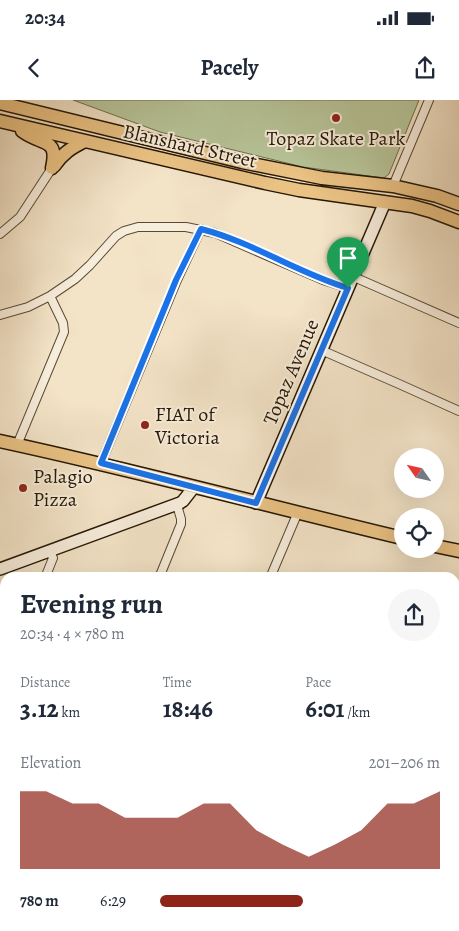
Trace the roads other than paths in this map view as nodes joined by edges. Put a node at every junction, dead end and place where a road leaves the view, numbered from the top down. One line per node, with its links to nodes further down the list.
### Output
1 (429, 100): 6 (street)
2 (0, 103): 6 (main road, Blanshard Street)
3 (6, 122): 4 (main road, Blanshard Street); 5 (main road)
4 (85, 141): 5 (main road); 7 (main road, Blanshard Street)
5 (52, 168): 12 (street)
6 (393, 186): 8 (main road, Blanshard Street)
7 (385, 202): 9 (main road); 10 (main road, Blanshard Street); 13 (street, Topaz Avenue)
8 (459, 204)
9 (459, 209)
10 (459, 222)
11 (201, 229): 14 (street); 15 (street); 22 (street)
12 (0, 234)
13 (354, 276): 14 (street, Topaz Avenue); 17 (street)
14 (348, 288): 18 (street, Topaz Avenue)
15 (50, 296): 16 (street); 21 (street)
16 (0, 315)
17 (459, 323)
18 (320, 350): 19 (street); 24 (street, Topaz Avenue)
19 (459, 411)
20 (0, 441): 21 (main road)
21 (17, 445): 22 (main road)
22 (101, 463): 23 (main road)
23 (194, 487): 24 (main road); 25 (street)
24 (256, 503): 26 (main road)
25 (177, 504): 29 (street); 33 (street)
26 (298, 512): 27 (main road); 34 (street)
27 (394, 536)
28 (444, 548): 30 (main road)
29 (50, 551): 31 (street); 32 (street)
30 (459, 551)
31 (0, 569)
32 (47, 572)
33 (161, 572)
34 (273, 572)

